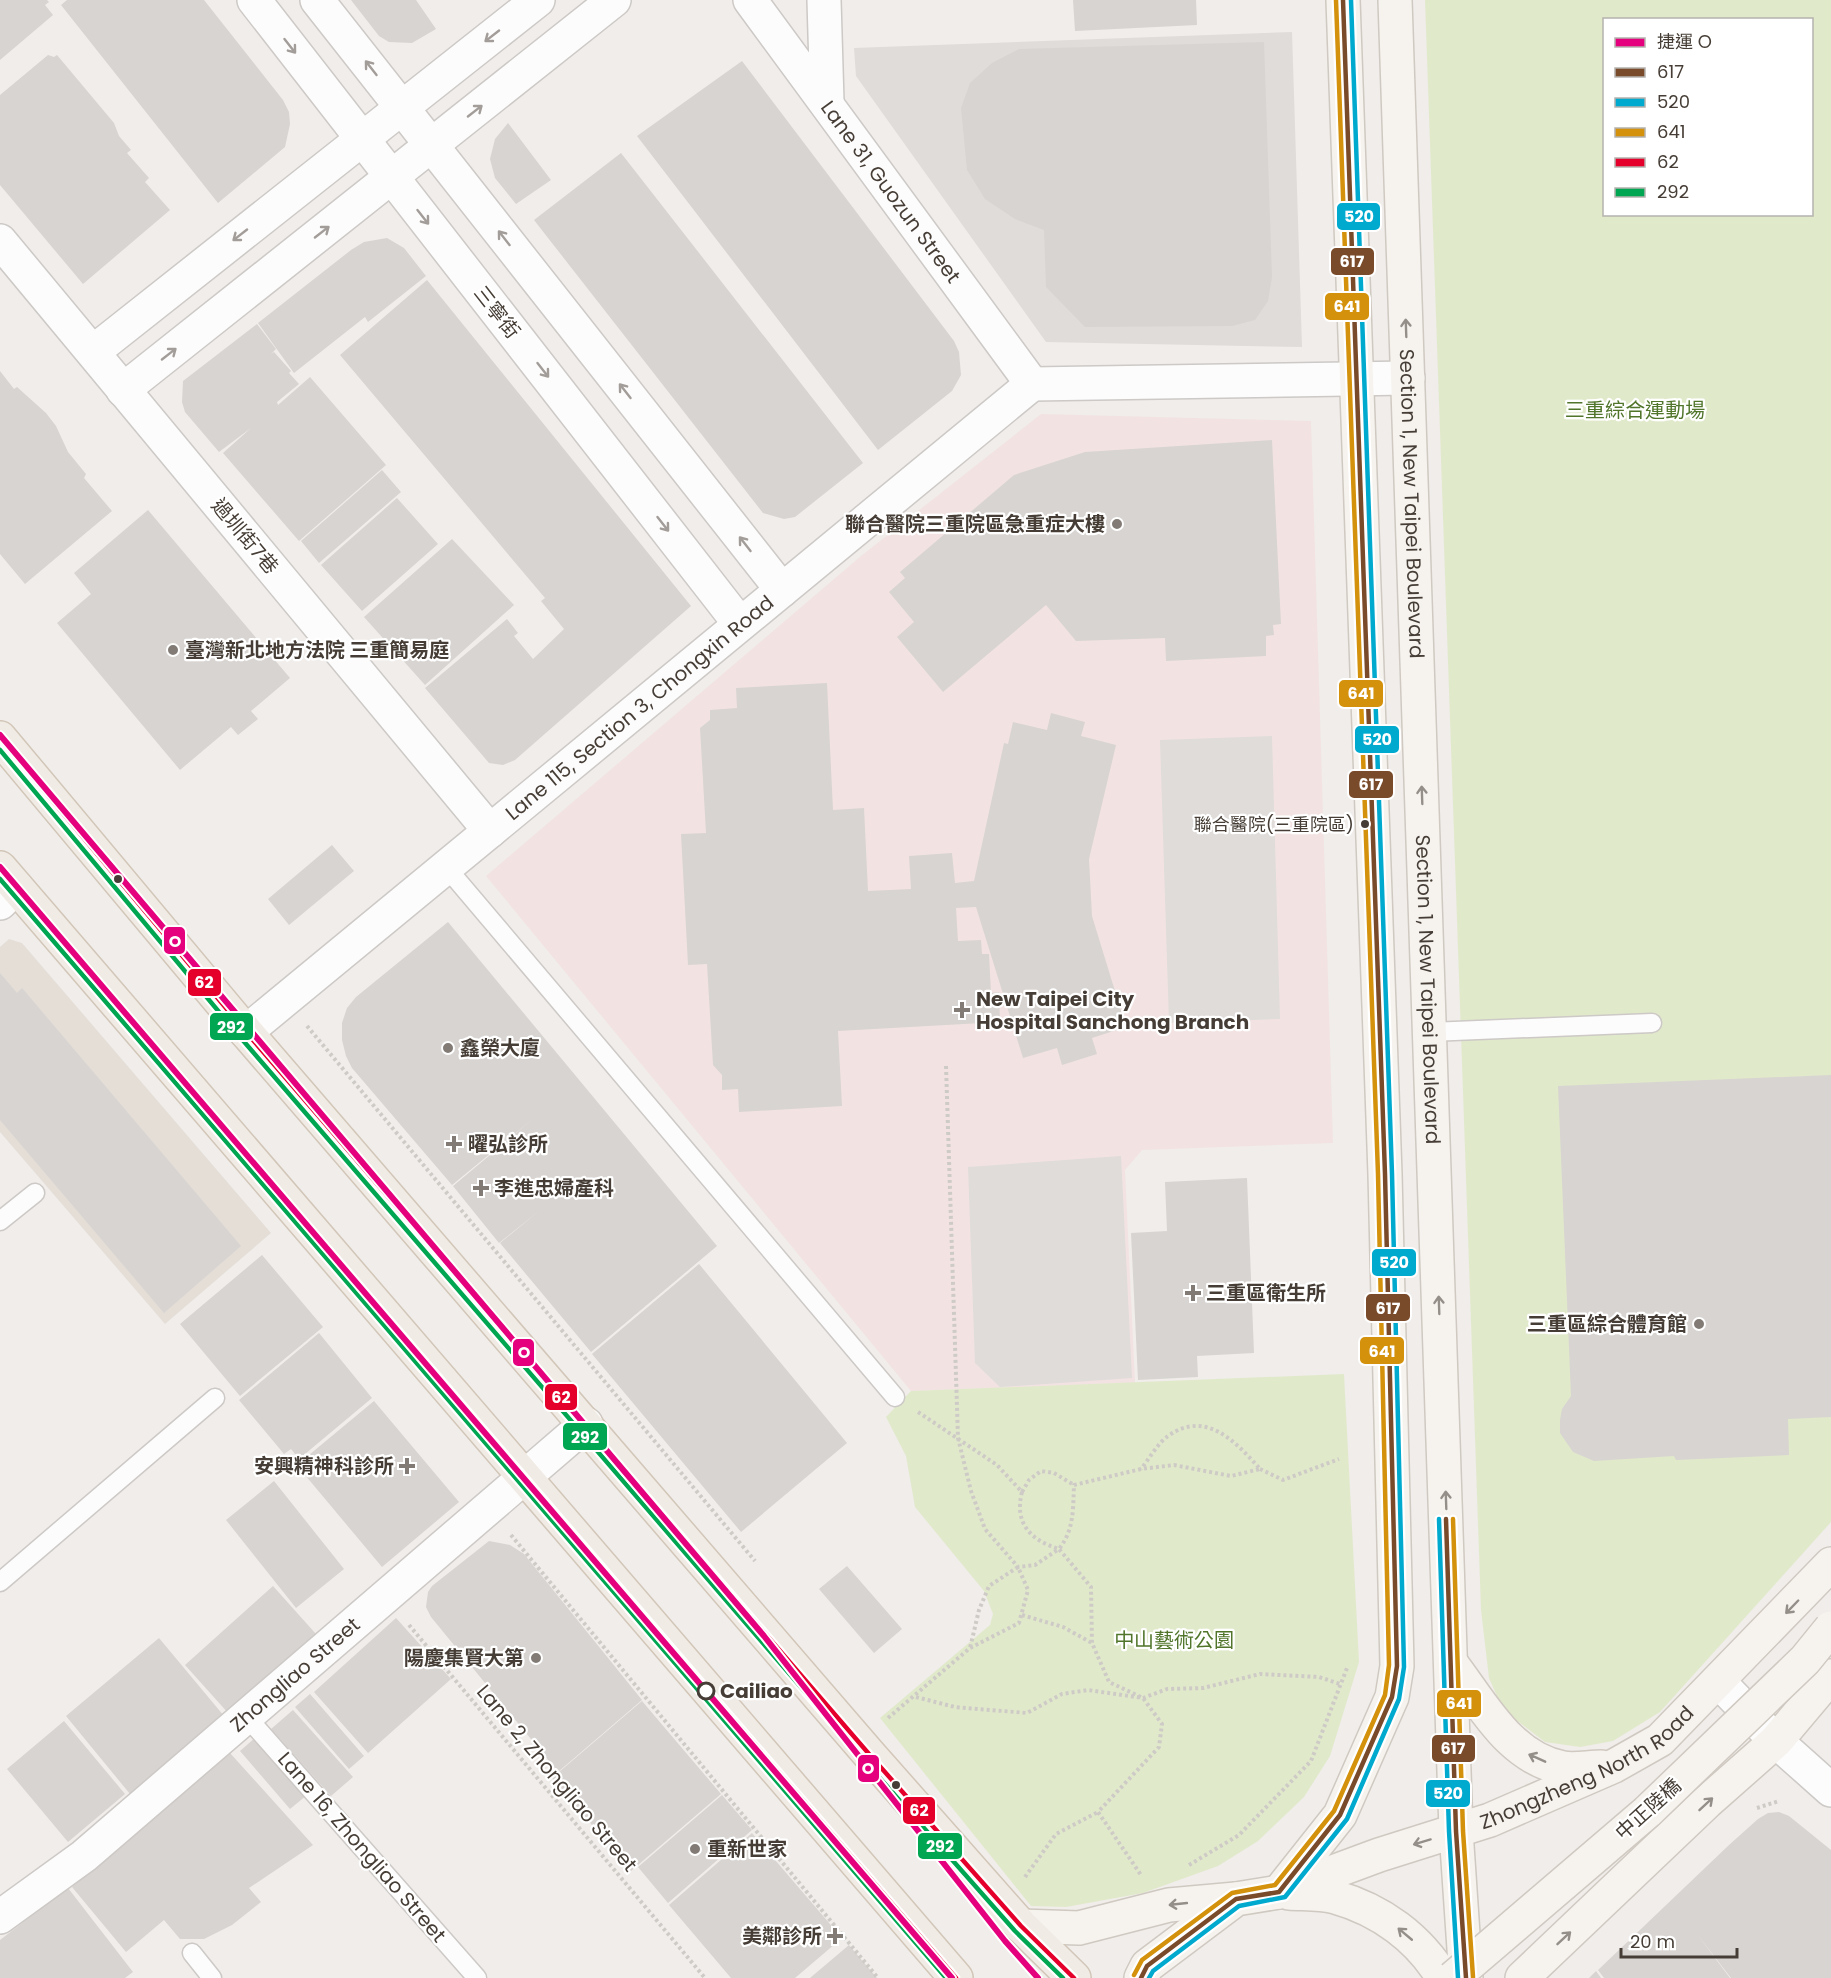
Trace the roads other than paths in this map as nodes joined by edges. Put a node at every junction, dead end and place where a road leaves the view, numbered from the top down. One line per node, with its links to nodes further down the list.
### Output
1 (254, 0): 11 (street, 三寧街, one-way to 11)
2 (317, 0): 10 (street, one-way to 2)
3 (537, 0): 10 (street, one-way to 10)
4 (614, 0): 12 (street, one-way to 4)
5 (750, 0): 9 (street, Lane 31, Guozun Street)
6 (824, 0): 9 (street)
7 (1343, 0): 17 (street)
8 (1395, 0): 16 (street, Section 1, New Taipei Boulevard, one-way to 8)
9 (827, 102): 18 (street, Lane 31, Guozun Street)
10 (402, 107): 11 (street); 12 (street)
11 (362, 139): 13 (street, 三寧街); 15 (street, one-way to 15)
12 (431, 146): 13 (street); 20 (street, one-way to 12)
13 (392, 177): 19 (street, one-way to 13); 21 (street, 三寧街, one-way to 21)
14 (0, 241): 15 (street, 過圳街7巷)
15 (93, 352): 19 (street, 過圳街7巷)
16 (1408, 378): 17 (street); 28 (street, Section 1, New Taipei Boulevard, one-way to 16)
17 (1357, 379): 18 (street); 46 (street)
18 (1032, 384): 20 (street, Lane 115, Section 3, Chongxin Road)
19 (123, 390): 23 (street, 過圳街7巷)
20 (782, 590): 21 (street, Lane 115, Section 3, Chongxin Road)
21 (740, 624): 23 (street, Lane 115, Section 3, Chongxin Road)
22 (0, 738): 27 (main road)
23 (490, 831): 24 (street, Lane 115, Section 3, Chongxin Road)
24 (446, 867): 27 (street, Lane 115, Section 3, Chongxin Road); 31 (lane)
25 (5, 886): 34 (main road)
26 (1652, 1023): 28 (lane)
27 (246, 1032): 33 (main road)
28 (1430, 1032): 38 (street, Section 1, New Taipei Boulevard, one-way to 28)
29 (35, 1193): 30 (lane)
30 (0, 1221)
31 (895, 1397)
32 (215, 1398): 36 (lane)
33 (586, 1424): 34 (street, Zhongliao Street); 49 (main road)
34 (524, 1477): 41 (street, Zhongliao Street); 51 (main road)
35 (1831, 1564): 40 (street, Zhongzheng North Road, one-way to 40)
36 (0, 1582)
37 (1831, 1628): 57 (street, 中正陸橋, bridge)
38 (1451, 1663): 43 (street, one-way to 38); 45 (street, Section 1, New Taipei Boulevard)
39 (1831, 1676): 42 (street)
40 (1719, 1682): 42 (street); 43 (street, Zhongzheng North Road)
41 (246, 1716): 48 (street, Zhongliao Street); 53 (lane, Lane 16, Zhongliao Street)
42 (1776, 1741): 44 (street); 59 (street, one-way to 42)
43 (1614, 1766): 45 (street, Zhongzheng North Road)
44 (1831, 1790)
45 (1456, 1832): 46 (street, Zhongzheng North Road, one-way to 46); 58 (street, Section 1, New Taipei Boulevard)
46 (1279, 1892): 47 (street, Zhongzheng North Road); 56 (street, one-way to 46)
47 (1236, 1899): 49 (street, one-way to 49); 55 (street, Zhongzheng North Road)
48 (0, 1917)
49 (1021, 1926): 54 (main road)
50 (192, 1953): 52 (lane)
51 (952, 1977)
52 (212, 1978)
53 (477, 1978)
54 (1074, 1978)
55 (1141, 1978)
56 (1443, 1978)
57 (1453, 1978)
58 (1466, 1978)
59 (1522, 1978)

